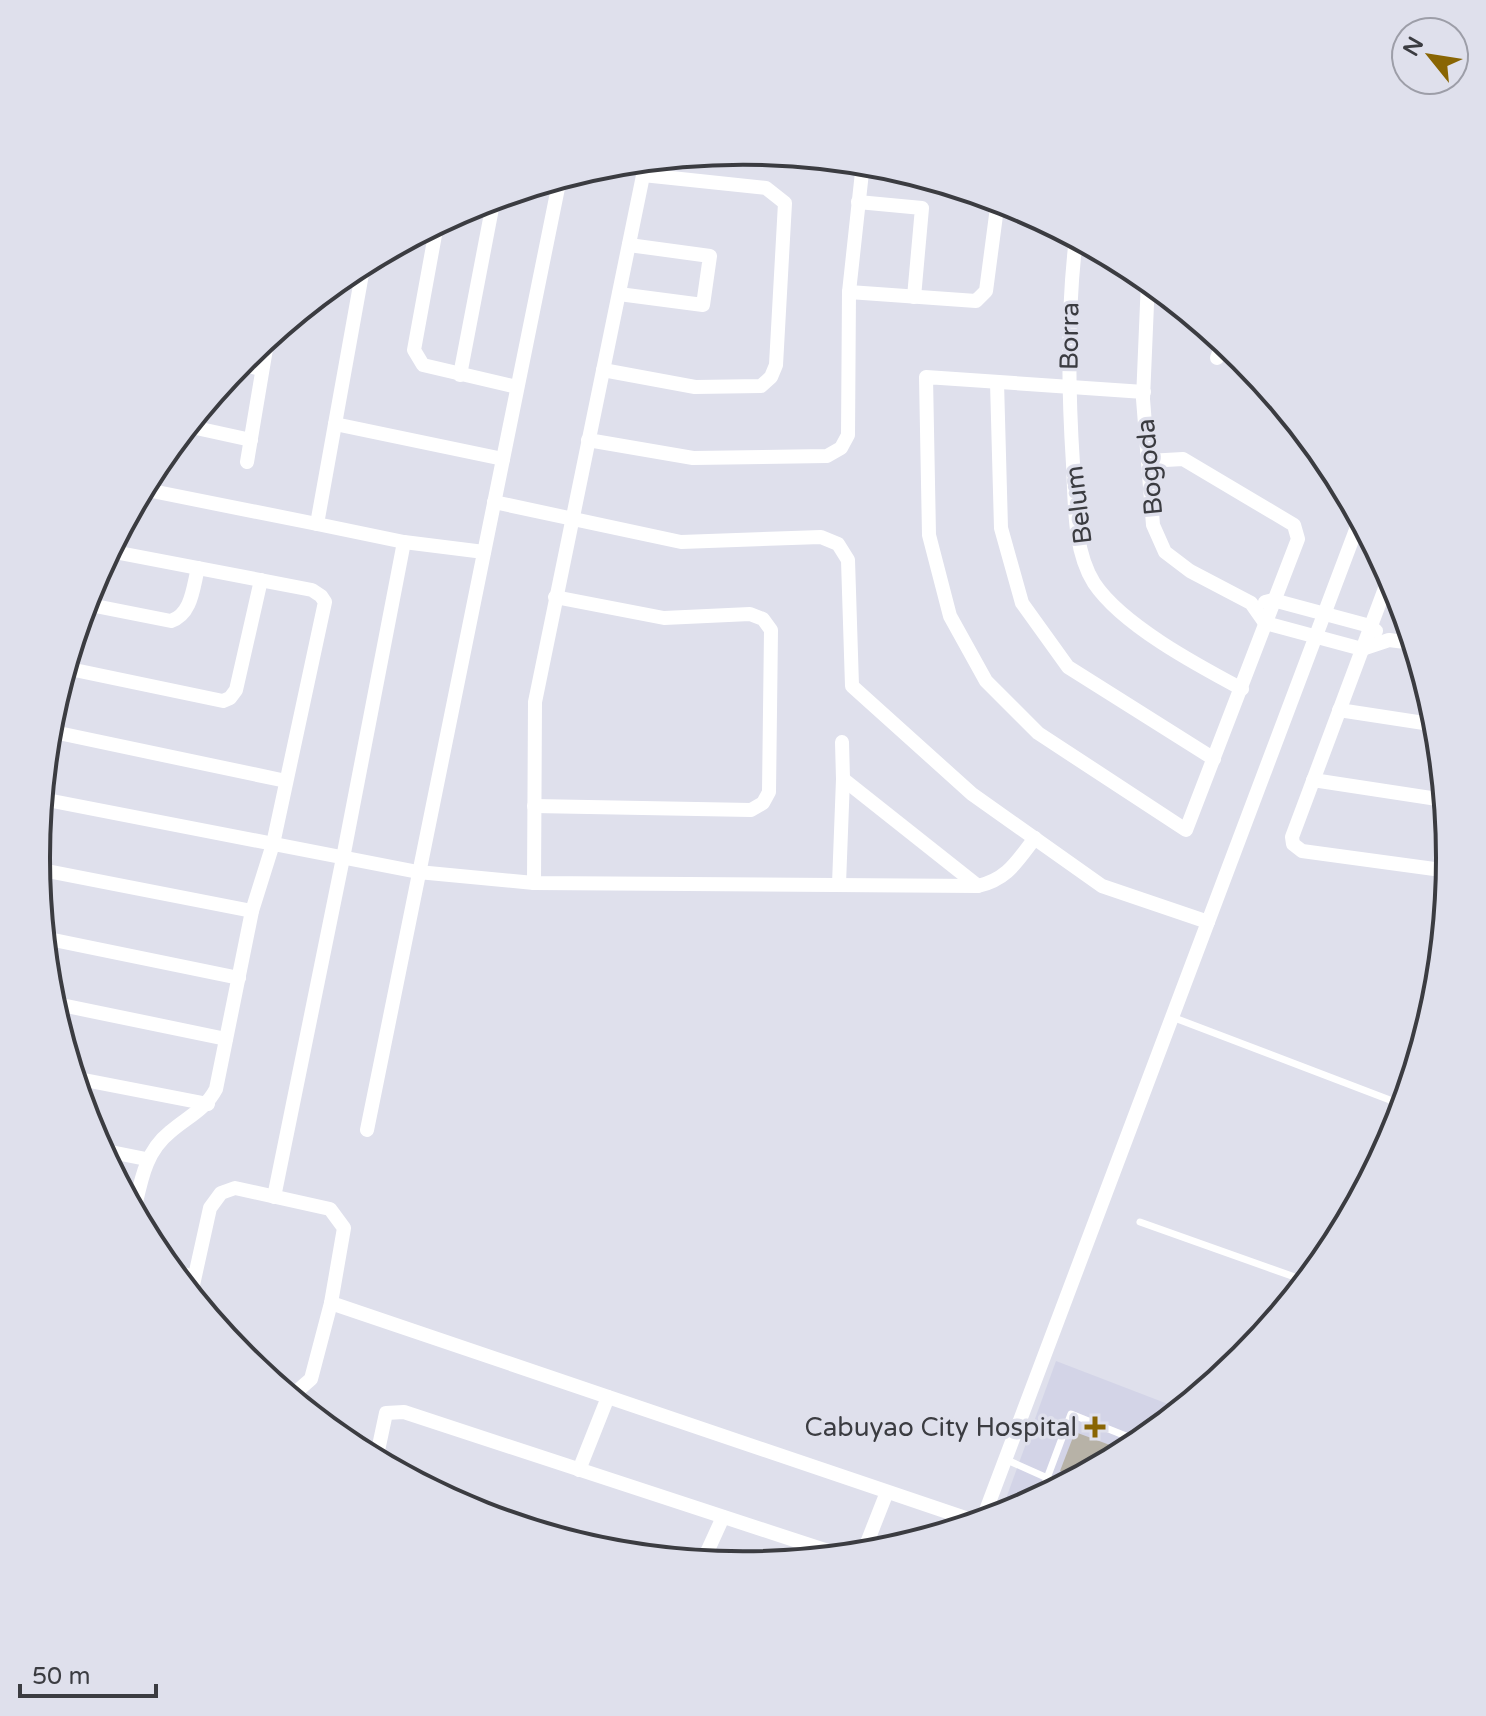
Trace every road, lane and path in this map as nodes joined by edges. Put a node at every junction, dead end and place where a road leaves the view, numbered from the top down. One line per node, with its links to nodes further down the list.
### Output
1 (659, 170): 21 (street)
2 (644, 172): 9 (street)
3 (861, 175): 5 (street)
4 (557, 191): 24 (street)
5 (858, 202): 12 (street); 15 (street)
6 (491, 213): 22 (street)
7 (996, 214): 15 (street)
8 (435, 237): 22 (street)
9 (629, 245): 13 (street); 13 (street)
10 (1075, 250): 25 (street, Borra)
11 (361, 280): 27 (street)
12 (849, 292): 15 (street); 30 (street)
13 (619, 294): 21 (street)
14 (1147, 296): 26 (street, Bogoda)
15 (914, 297)
16 (1218, 354): 18 (street)
17 (264, 358): 20 (street)
18 (1217, 358)
19 (254, 367): 20 (street)
20 (262, 369): 29 (street)
21 (603, 370): 30 (street)
22 (460, 375): 24 (street)
23 (997, 382): 25 (street); 62 (street); 62 (street)
24 (517, 387): 31 (street)
25 (1068, 387): 26 (street); 57 (street, Belum)
26 (1144, 392): 32 (street, Bogoda)
27 (335, 424): 31 (street); 37 (street)
28 (199, 429): 29 (street)
29 (251, 440): 33 (street)
30 (588, 440): 36 (street)
31 (503, 459): 35 (street)
32 (1148, 461): 46 (street); 47 (street, Bogoda)
33 (247, 462)
34 (155, 492): 37 (street)
35 (494, 502): 36 (street); 40 (street)
36 (571, 520): 45 (street); 69 (street)
37 (317, 524): 39 (street)
38 (1355, 533): 49 (street)
39 (404, 542): 40 (street); 71 (street)
40 (484, 552): 74 (street)
41 (120, 553): 42 (street)
42 (198, 568): 43 (street); 48 (street)
43 (261, 580): 56 (street); 65 (street)
44 (1383, 593): 51 (street)
45 (555, 597): 68 (street); 68 (street)
46 (1273, 600): 47 (street); 49 (street); 50 (street)
47 (1251, 603): 50 (street, Bogoda)
48 (98, 607)
49 (1325, 614): 51 (street); 52 (street)
50 (1265, 623): 52 (street); 57 (street)
51 (1370, 626): 53 (street); 55 (street)
52 (1317, 638): 55 (street); 79 (street)
53 (1389, 640): 54 (street); 55 (street)
54 (1401, 641)
55 (1362, 649): 58 (street)
56 (77, 670)
57 (1242, 689): 62 (street)
58 (1339, 710): 59 (street); 64 (street)
59 (1423, 723)
60 (61, 734): 65 (street)
61 (842, 742): 63 (street)
62 (1214, 759)
63 (843, 779): 76 (street); 77 (street)
64 (1313, 780): 66 (street); 72 (street)
65 (286, 781): 70 (street)
66 (1433, 798)
67 (52, 801): 70 (street)
68 (534, 806): 75 (street)
69 (1035, 838): 77 (street); 79 (street)
70 (273, 844): 71 (street); 78 (street)
71 (343, 858): 74 (street); 92 (street)
72 (1436, 869)
73 (50, 872): 78 (street)
74 (418, 872): 75 (street); 88 (street)
75 (534, 883): 76 (street)
76 (839, 884): 77 (street)
77 (978, 886)
78 (252, 911): 81 (street)
79 (1208, 922): 83 (street)
80 (55, 940): 81 (street)
81 (239, 978): 84 (street)
82 (66, 1006): 84 (street)
83 (1172, 1017): 86 (lane); 103 (street)
84 (226, 1039): 87 (street)
85 (87, 1080): 87 (street)
86 (1392, 1101)
87 (208, 1104): 90 (street)
88 (367, 1130)
89 (116, 1153): 90 (street)
90 (146, 1159): 91 (street)
91 (138, 1195)
92 (274, 1197): 95 (street); 98 (street)
93 (1140, 1222): 96 (lane)
94 (190, 1276): 95 (street)
95 (194, 1277): 97 (street)
96 (1295, 1277)
97 (193, 1280)
98 (331, 1303): 99 (street); 100 (street)
99 (299, 1390)
100 (608, 1397): 104 (street); 108 (street)
101 (1125, 1436): 105 (lane)
102 (376, 1445): 104 (street)
103 (1007, 1460): 105 (lane); 109 (street)
104 (579, 1470): 111 (street)
105 (1047, 1478): 106 (lane); 107 (lane)
106 (1051, 1480)
107 (1046, 1482)
108 (887, 1492): 110 (street); 112 (street)
109 (987, 1506)
110 (962, 1515)
111 (723, 1517): 113 (street); 114 (street)
112 (868, 1540)
113 (815, 1547)
114 (708, 1550)

